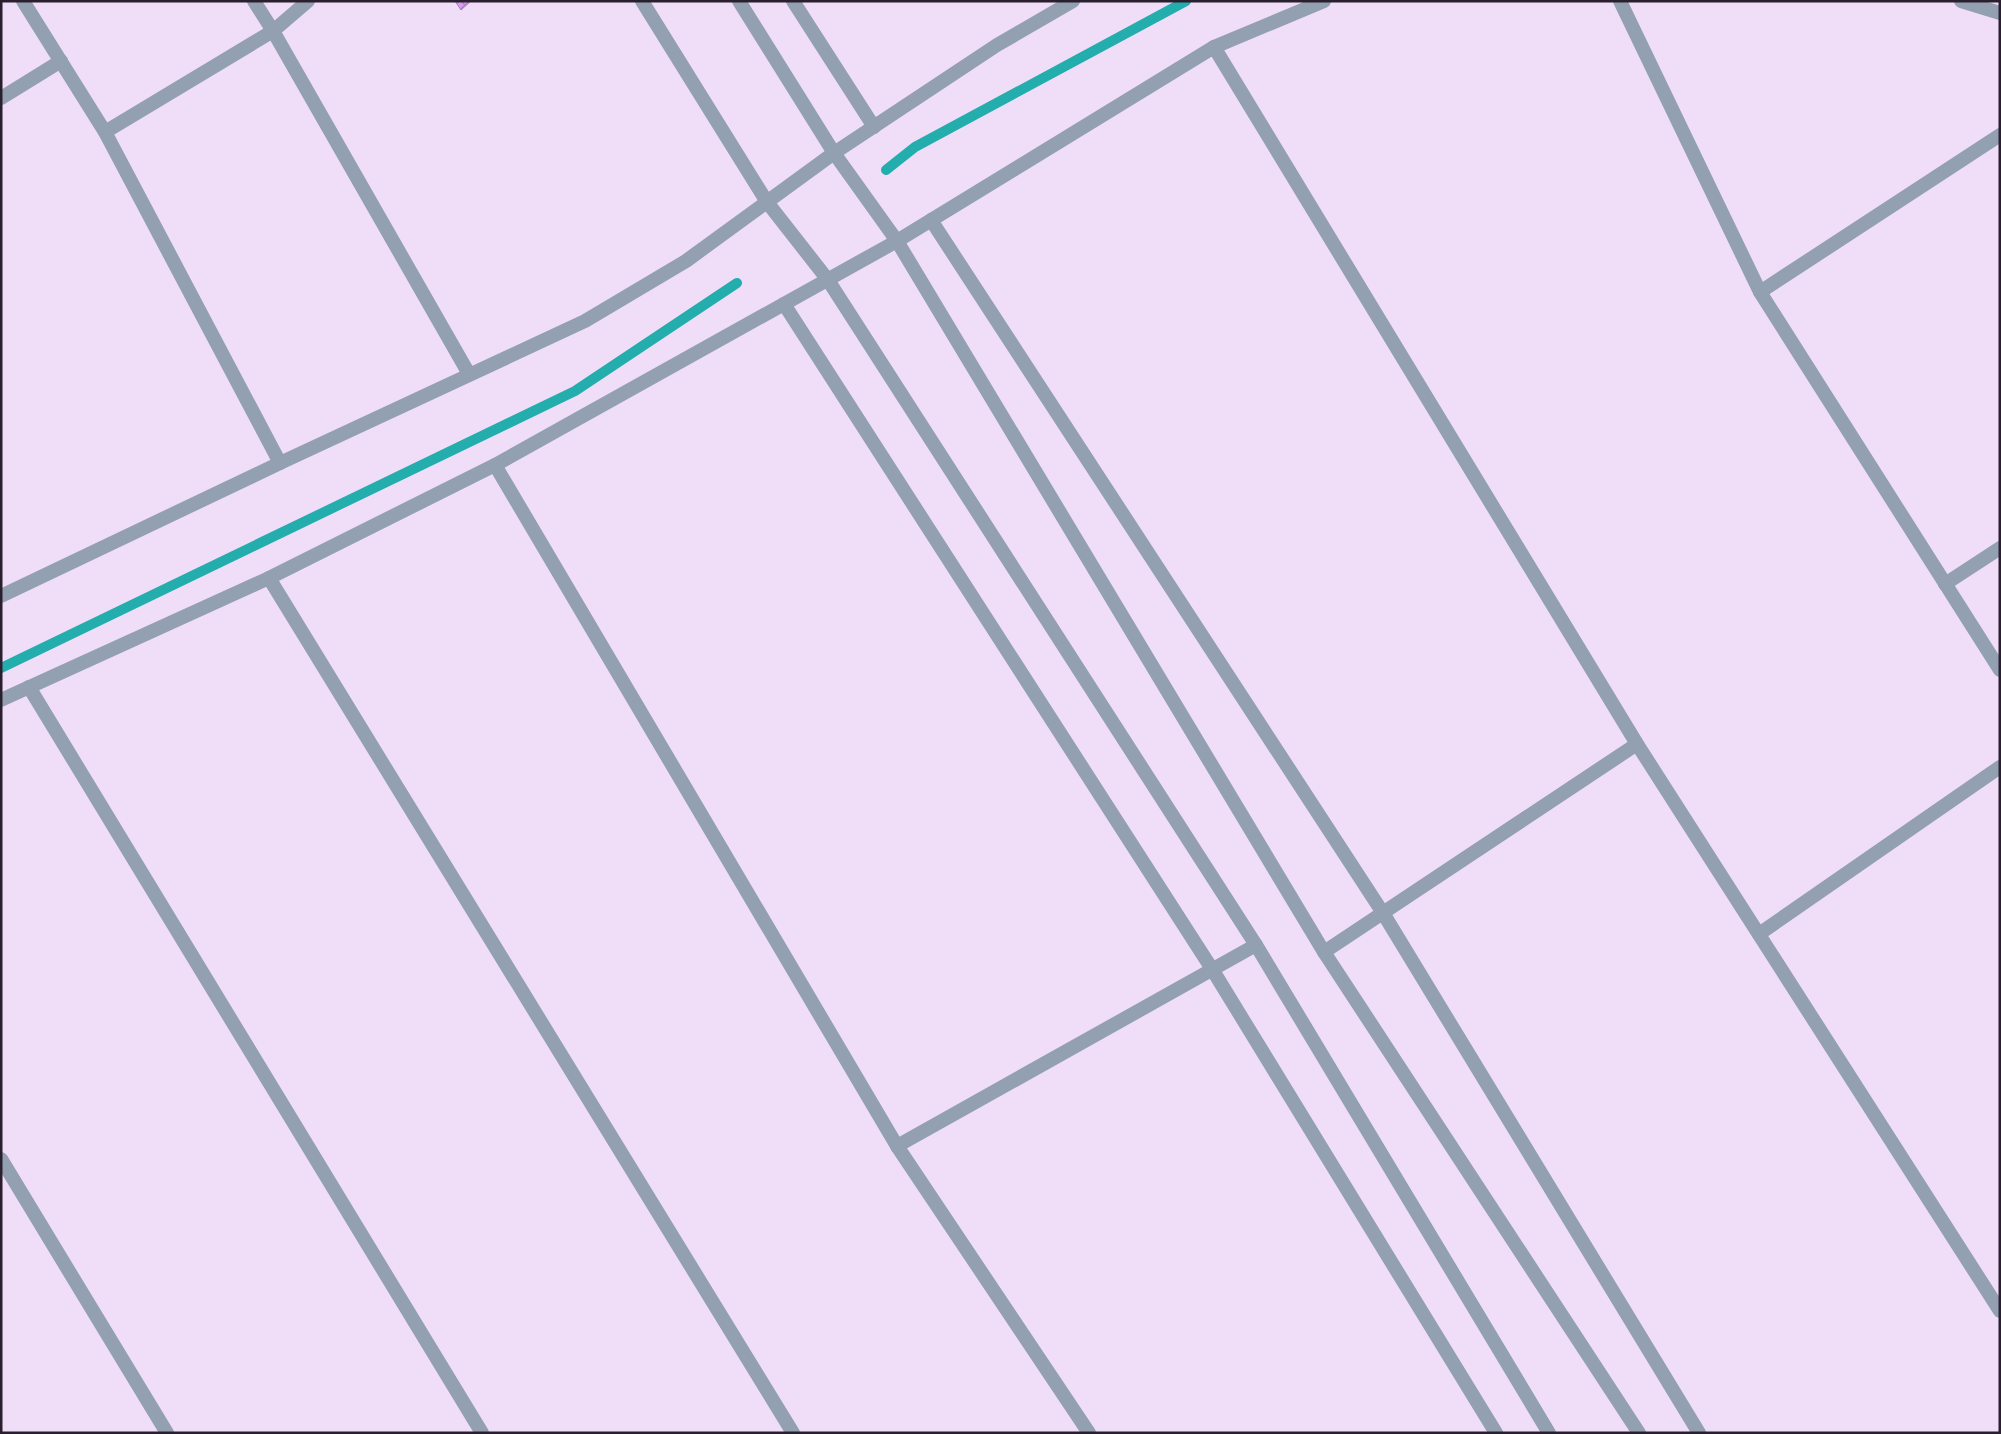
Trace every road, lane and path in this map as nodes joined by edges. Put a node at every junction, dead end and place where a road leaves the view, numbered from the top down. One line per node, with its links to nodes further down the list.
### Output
1 (23, 1): 14 (street)
2 (254, 1): 12 (street)
3 (308, 1): 12 (street)
4 (642, 1): 20 (street)
5 (739, 1): 19 (street)
6 (793, 1): 16 (street)
7 (1073, 1): 16 (street)
8 (1324, 1): 13 (street)
9 (1620, 1): 24 (street)
10 (1960, 1): 11 (street)
11 (2000, 14)
12 (273, 31): 17 (street); 26 (street)
13 (1214, 47): 21 (street); 36 (street)
14 (61, 61): 15 (street); 17 (street)
15 (1, 98)
16 (874, 127): 19 (street)
17 (105, 132): 27 (street)
18 (2000, 134): 24 (street)
19 (834, 153): 20 (street); 22 (street)
20 (767, 202): 23 (street); 26 (street)
21 (931, 220): 22 (street); 38 (street)
22 (897, 241): 23 (street); 41 (street)
23 (828, 280): 25 (street); 40 (street)
24 (1760, 292): 31 (street)
25 (784, 304): 28 (street); 42 (street)
26 (469, 374): 27 (street)
27 (280, 463): 32 (street)
28 (495, 465): 30 (street); 43 (street)
29 (2000, 548): 31 (street)
30 (269, 578): 34 (street); 48 (street)
31 (1945, 584): 33 (street)
32 (1, 596)
33 (2000, 670)
34 (29, 687): 35 (street); 47 (street)
35 (1, 700)
36 (1637, 744): 38 (street); 39 (street)
37 (2000, 767): 39 (street)
38 (1383, 913): 41 (street); 53 (street)
39 (1759, 934): 45 (street)
40 (1256, 945): 42 (street); 51 (street)
41 (1324, 952): 52 (street)
42 (1212, 969): 43 (street); 50 (street)
43 (897, 1146): 49 (street)
44 (1, 1159): 46 (street)
45 (2000, 1311)
46 (167, 1433)
47 (482, 1433)
48 (793, 1433)
49 (1088, 1433)
50 (1496, 1433)
51 (1548, 1433)
52 (1640, 1433)
53 (1699, 1433)

